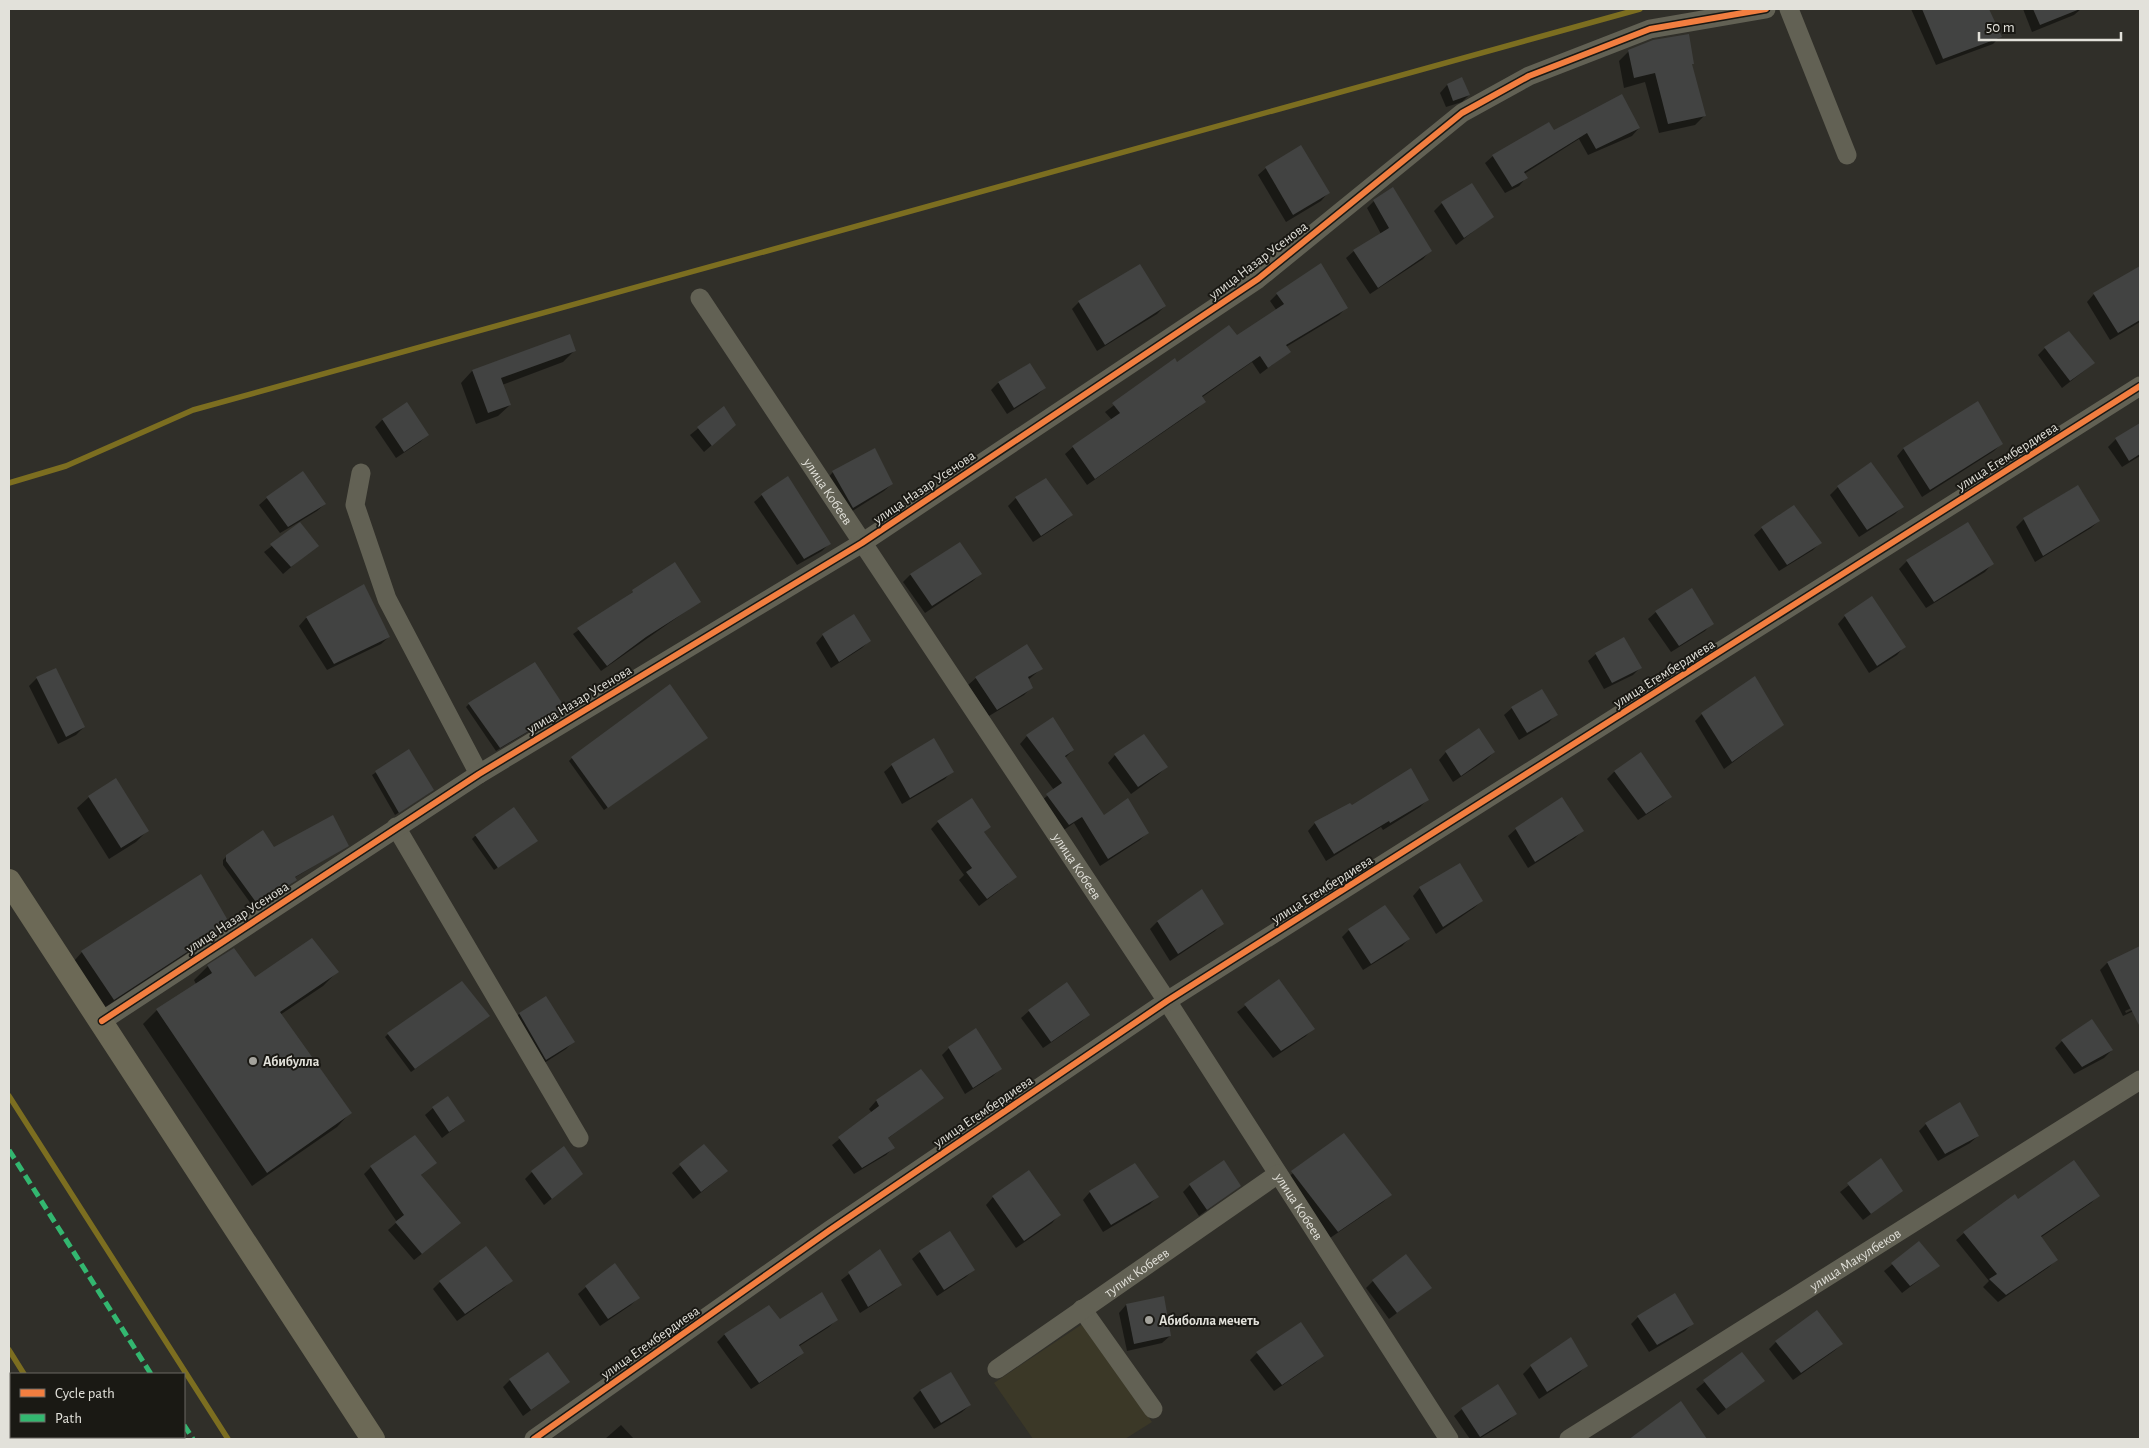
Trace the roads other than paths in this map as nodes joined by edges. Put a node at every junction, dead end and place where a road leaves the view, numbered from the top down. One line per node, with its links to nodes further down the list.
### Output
1 (1766, 9): 7 (street, улица Назар Усенова)
2 (1789, 9): 3 (street)
3 (1847, 154)
4 (700, 298): 7 (street, улица Кобеев)
5 (2140, 386): 11 (street, улица Егембердиева)
6 (361, 473): 8 (street)
7 (862, 543): 8 (street, улица Назар Усенова); 11 (street, улица Кобеев)
8 (479, 774): 9 (street, улица Назар Усенова)
9 (396, 827): 12 (street, улица Назар Усенова); 14 (street)
10 (9, 881): 12 (main road)
11 (1167, 1001): 15 (street, улица Кобеев); 19 (street, улица Егембердиева)
12 (102, 1021): 20 (main road)
13 (2140, 1080): 23 (street, улица Макулбеков)
14 (579, 1138)
15 (1278, 1174): 16 (street, тупик Кобеев); 22 (street, улица Кобеев)
16 (1082, 1309): 17 (street, тупик Кобеев); 18 (street)
17 (997, 1370)
18 (1154, 1409)
19 (560, 1432): 21 (street, улица Егембердиева)
20 (373, 1439)
21 (534, 1439)
22 (1449, 1439)
23 (1569, 1439)

